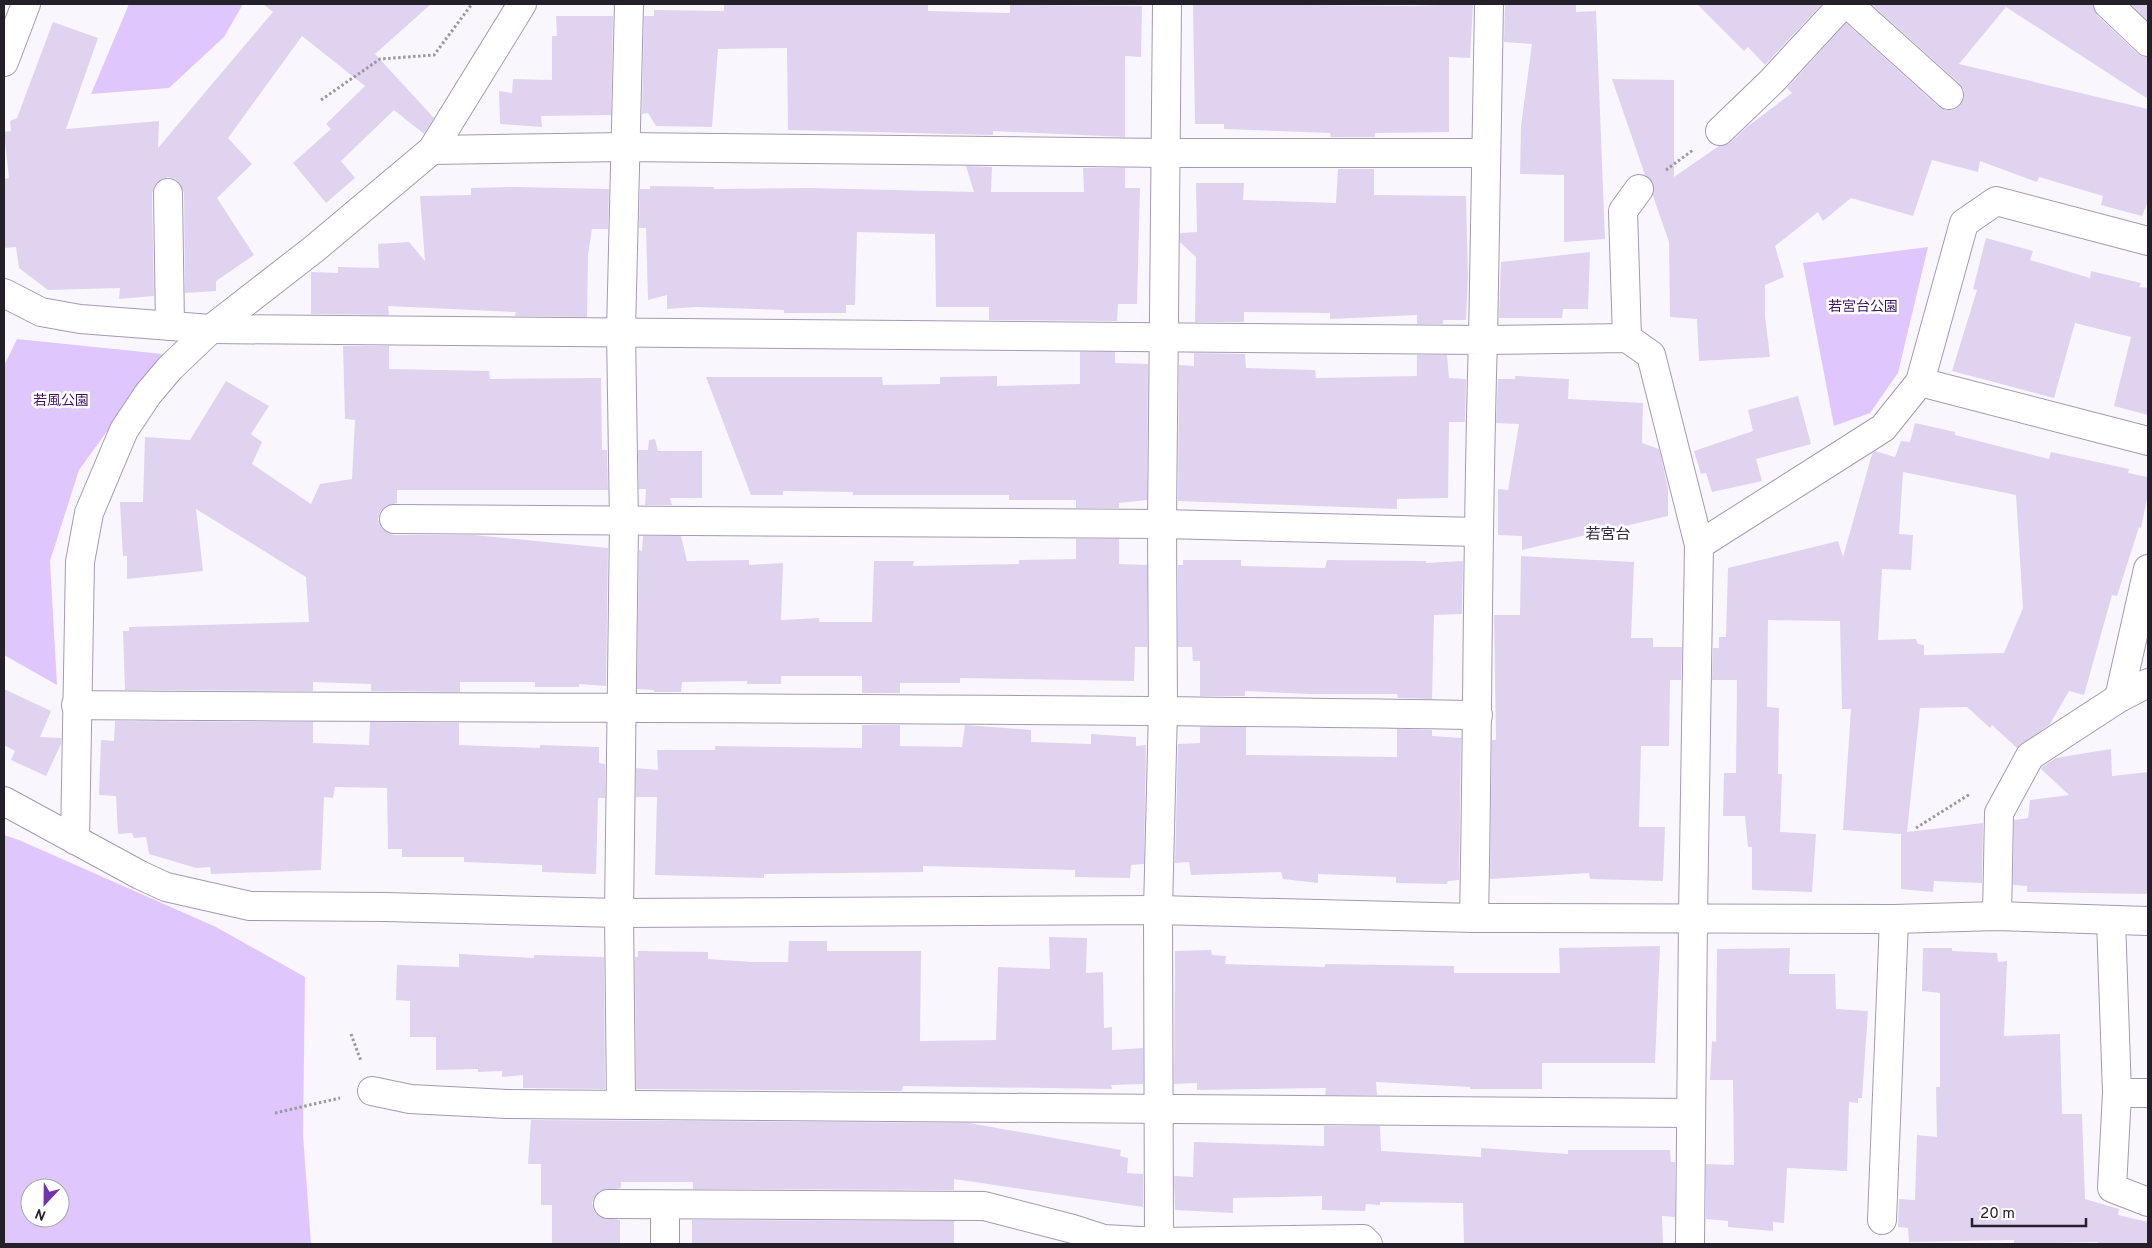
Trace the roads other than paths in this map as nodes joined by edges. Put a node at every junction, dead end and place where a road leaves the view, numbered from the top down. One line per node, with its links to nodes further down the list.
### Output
1 (26, 4): 10 (street)
2 (522, 4): 14 (street)
3 (629, 4): 13 (street)
4 (1167, 4): 15 (street)
5 (1489, 4): 16 (street)
6 (1843, 4): 12 (street)
7 (1848, 4): 11 (street)
8 (2108, 4): 9 (street)
9 (2148, 42)
10 (4, 62)
11 (1949, 95)
12 (1720, 131)
13 (624, 147): 14 (street); 15 (street); 23 (street)
14 (432, 150): 22 (street)
15 (1167, 153): 16 (street); 24 (street)
16 (1486, 153): 26 (street)
17 (1639, 189): 25 (street)
18 (168, 193): 21 (street)
19 (2148, 241): 27 (street)
20 (4, 293): 21 (street)
21 (170, 326): 22 (street)
22 (211, 330): 23 (street); 37 (street)
23 (621, 331): 24 (street); 30 (street)
24 (1166, 336): 26 (street); 31 (street)
25 (1627, 338): 26 (street); 33 (street)
26 (1483, 340): 32 (street)
27 (1920, 382): 28 (street); 33 (street)
28 (2148, 441)
29 (394, 519): 30 (street)
30 (624, 522): 31 (street); 38 (street)
31 (1162, 524): 32 (street); 39 (street)
32 (1477, 532): 40 (street)
33 (1699, 545): 46 (street)
34 (2148, 569): 36 (street)
35 (2148, 683): 36 (street)
36 (2119, 698): 45 (street)
37 (76, 705): 38 (street); 42 (street)
38 (621, 709): 39 (street); 44 (street)
39 (1163, 710): 40 (street); 43 (street)
40 (1478, 715): 47 (street)
41 (4, 801): 42 (street)
42 (75, 840): 44 (street)
43 (1158, 910): 44 (street); 47 (street); 55 (street)
44 (619, 913): 54 (street)
45 (1997, 916): 48 (street); 49 (street)
46 (1692, 917): 47 (street); 48 (street); 56 (street)
47 (1474, 918)
48 (1894, 919): 60 (street)
49 (2112, 920): 50 (street); 52 (street)
50 (2148, 921)
51 (372, 1090): 54 (street)
52 (2117, 1093): 53 (street); 57 (street)
53 (2148, 1093)
54 (621, 1104): 55 (street)
55 (1159, 1107): 56 (street); 62 (street)
56 (1691, 1113): 65 (street)
57 (2148, 1202)
58 (608, 1204): 59 (street)
59 (665, 1205): 61 (street); 63 (street)
60 (1882, 1220)
61 (1104, 1242): 62 (street)
62 (1159, 1242): 64 (street)
63 (665, 1244)
64 (1368, 1244)
65 (1690, 1244)

